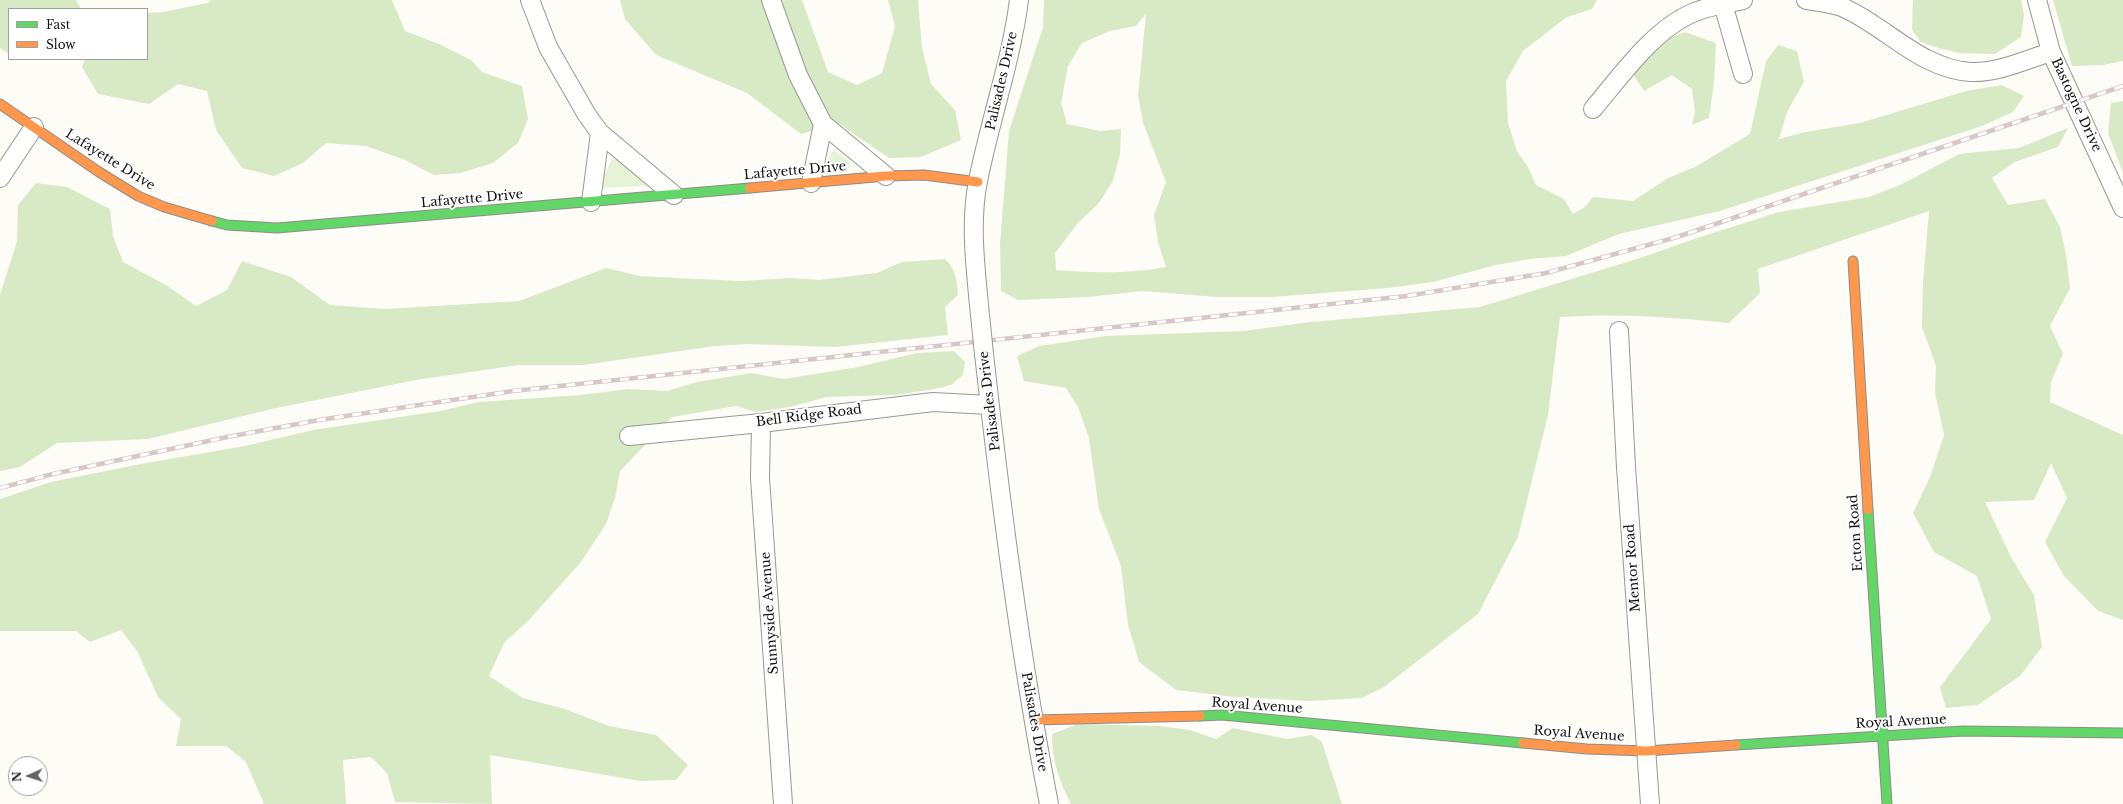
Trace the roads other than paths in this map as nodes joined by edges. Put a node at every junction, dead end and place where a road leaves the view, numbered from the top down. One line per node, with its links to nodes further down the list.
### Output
1 (530, 0): 14 (street)
2 (771, 0): 12 (street)
3 (1019, 0): 17 (street, Palisades Drive)
4 (1742, 0): 7 (street)
5 (1806, 0): 8 (street)
6 (2037, 0): 8 (street, Bastogne Drive)
7 (1724, 4): 9 (street); 11 (street)
8 (2050, 52): 21 (street, Bastogne Drive)
9 (1743, 74)
10 (0, 104): 13 (street, Lafayette Drive)
11 (1593, 109)
12 (823, 124): 15 (street); 18 (street)
13 (34, 127): 16 (street); 20 (street, Lafayette Drive)
14 (600, 133): 19 (street); 20 (street)
15 (886, 176): 17 (street, Lafayette Drive); 18 (street, Lafayette Drive)
16 (0, 178)
17 (978, 182): 24 (street, Palisades Drive, bridge)
18 (811, 183): 19 (street, Lafayette Drive)
19 (674, 195): 20 (street, Lafayette Drive)
20 (591, 202)
21 (2123, 208)
22 (1853, 260): 29 (street, Ecton Road)
23 (1619, 331): 30 (street, Mentor Road)
24 (990, 405): 25 (street, Bell Ridge Road); 27 (street, Palisades Drive)
25 (762, 423): 26 (street, Bell Ridge Road); 31 (street, Sunnyside Avenue)
26 (629, 436)
27 (1034, 720): 30 (street, Royal Avenue); 32 (street, Palisades Drive)
28 (2123, 733): 29 (street, Royal Avenue)
29 (1882, 736): 30 (street, Royal Avenue); 34 (street, Ecton Road)
30 (1646, 751): 33 (street, Mentor Road)
31 (783, 804)
32 (1049, 804)
33 (1650, 804)
34 (1887, 804)

